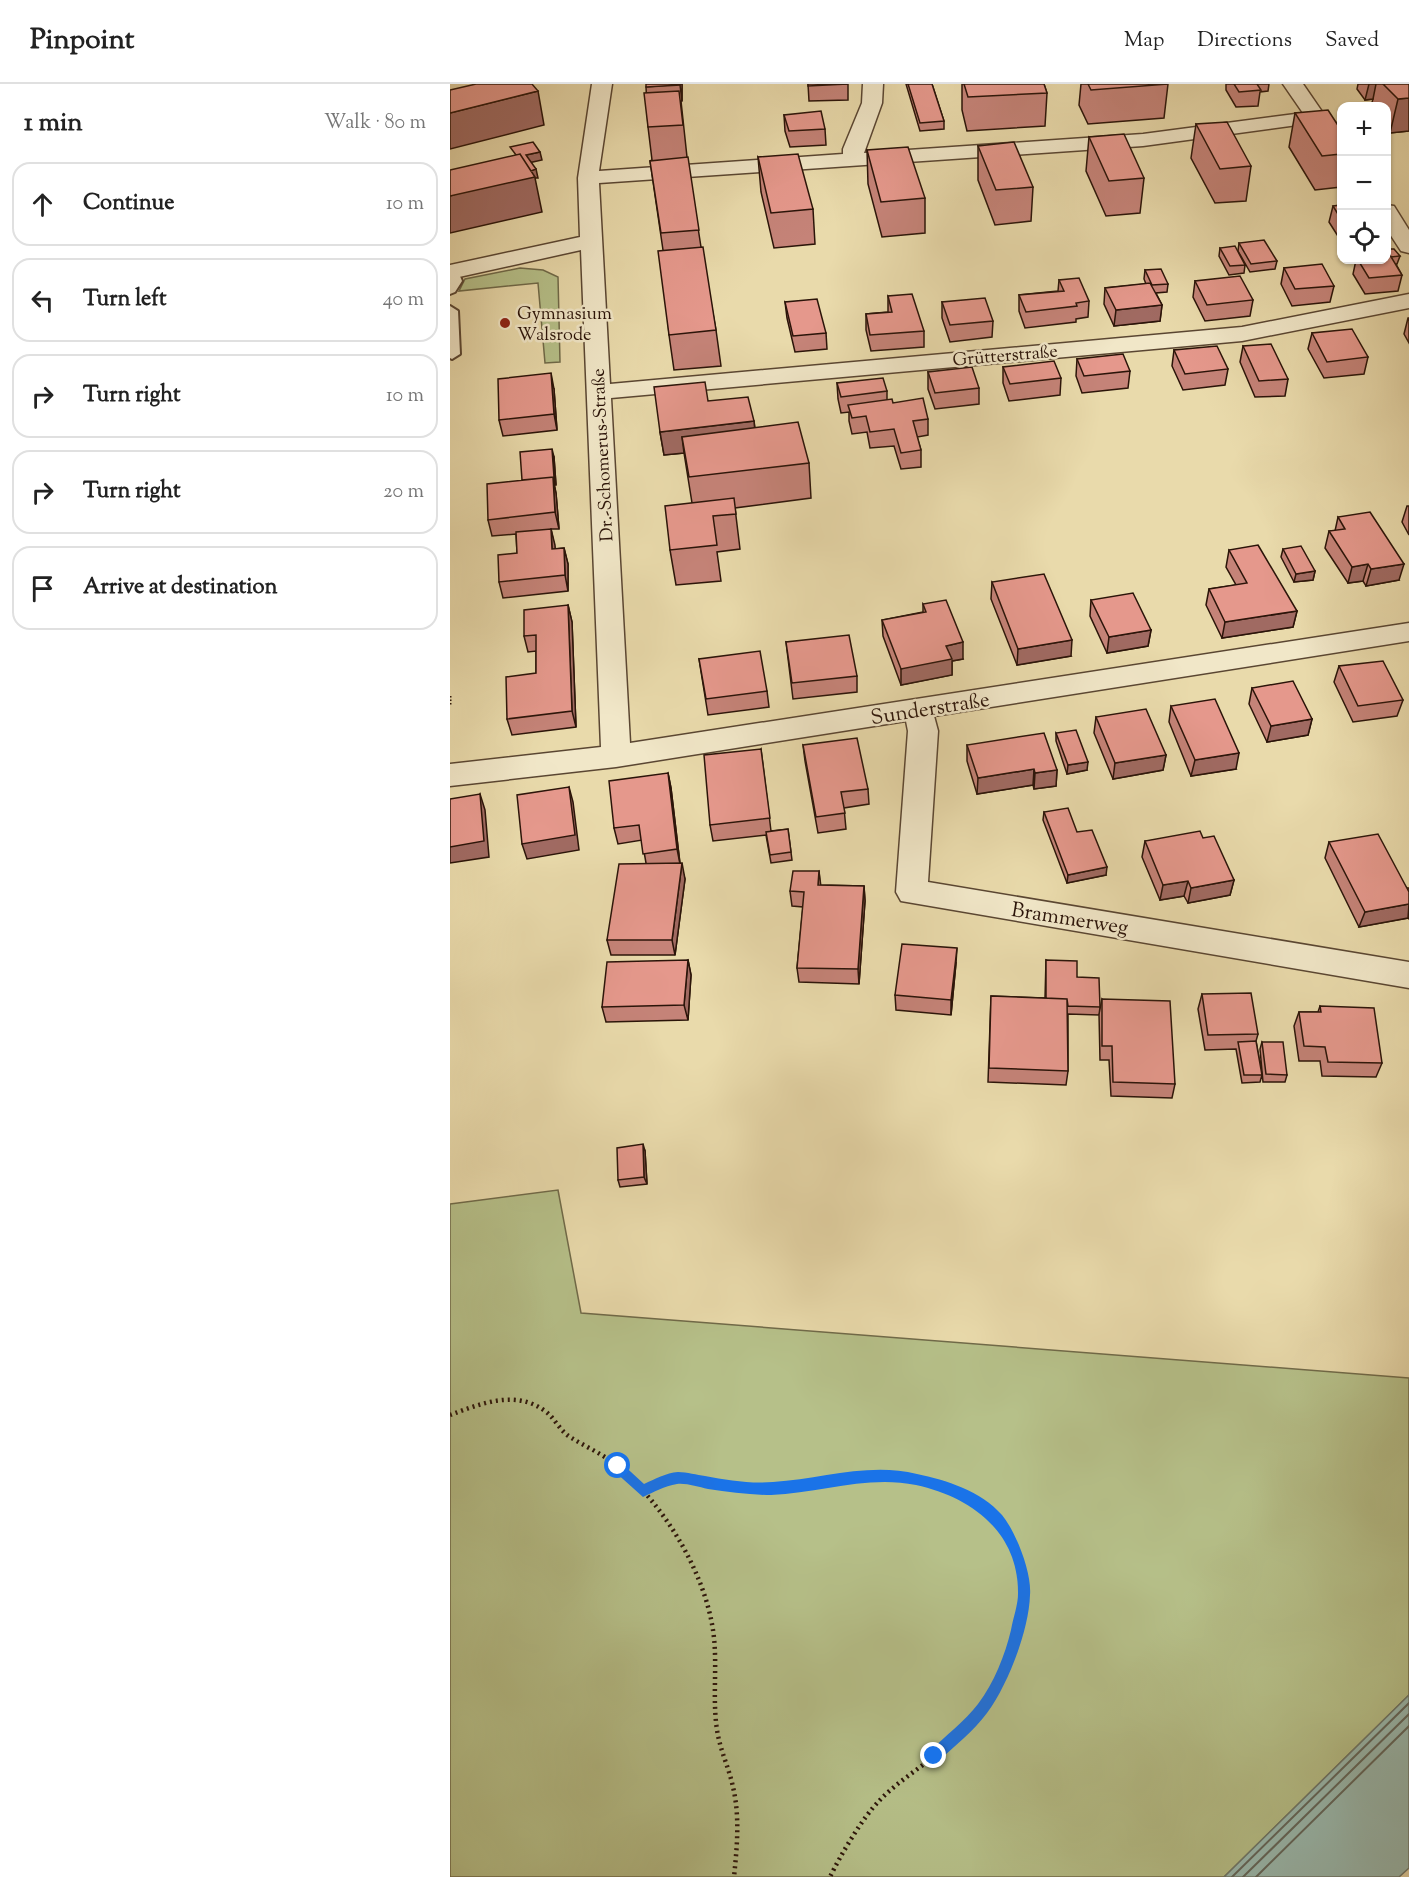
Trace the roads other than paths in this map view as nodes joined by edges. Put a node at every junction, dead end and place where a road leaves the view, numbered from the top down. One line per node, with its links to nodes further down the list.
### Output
1 (602, 84): 7 (street, Dr.-Schomerus-Straße)
2 (873, 84): 6 (street)
3 (1293, 84): 4 (street)
4 (1317, 117): 5 (street); 6 (street)
5 (1337, 136)
6 (854, 159): 7 (street)
7 (588, 178): 9 (street, Dr.-Schomerus-Straße)
8 (1391, 219): 10 (street)
9 (591, 241): 11 (street); 15 (street, Dr.-Schomerus-Straße)
10 (1409, 246)
11 (451, 278)
12 (1409, 301): 15 (street, Grütterstraße)
13 (450, 311): 14 (lane)
14 (452, 354)
15 (598, 392): 18 (street, Dr.-Schomerus-Straße)
16 (1409, 632): 17 (street, Sunderstraße)
17 (918, 710): 18 (street, Sunderstraße); 20 (street, Brammerweg)
18 (616, 756): 19 (street, Sunderstraße)
19 (450, 775)
20 (1409, 975)

